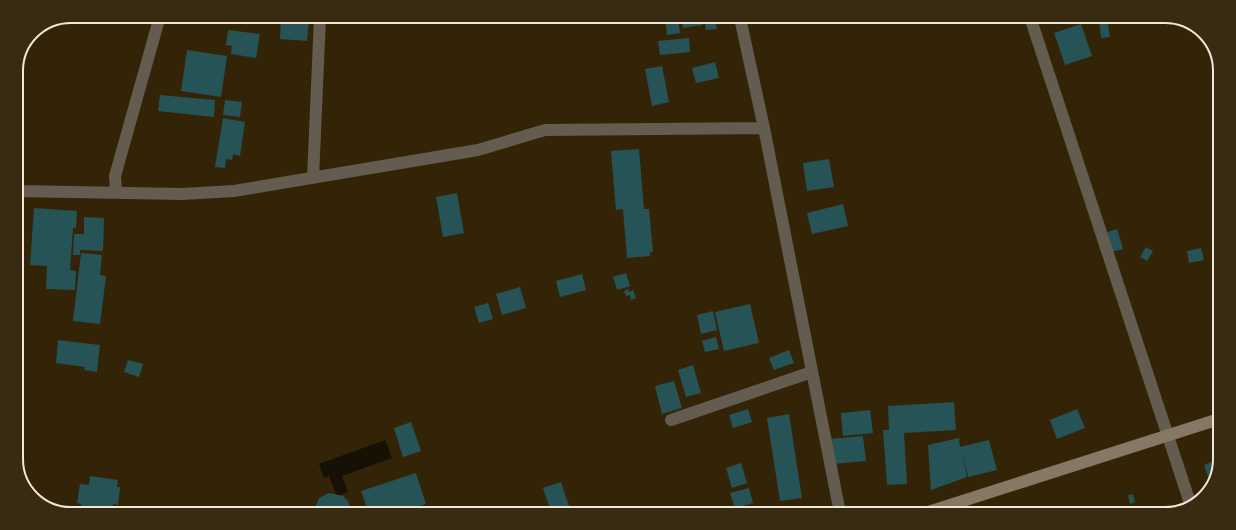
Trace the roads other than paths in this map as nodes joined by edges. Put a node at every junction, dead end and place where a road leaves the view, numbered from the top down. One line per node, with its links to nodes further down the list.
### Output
1 (158, 23): 8 (street)
2 (320, 23): 6 (street)
3 (741, 23): 5 (street)
4 (1032, 23): 12 (street)
5 (764, 128): 6 (street); 9 (street)
6 (313, 178): 8 (street)
7 (23, 191): 8 (street)
8 (116, 192)
9 (812, 372): 10 (street); 14 (street)
10 (671, 420)
11 (1213, 421): 12 (street)
12 (1168, 435): 13 (street); 15 (street)
13 (1189, 500)
14 (839, 507)
15 (946, 507)

